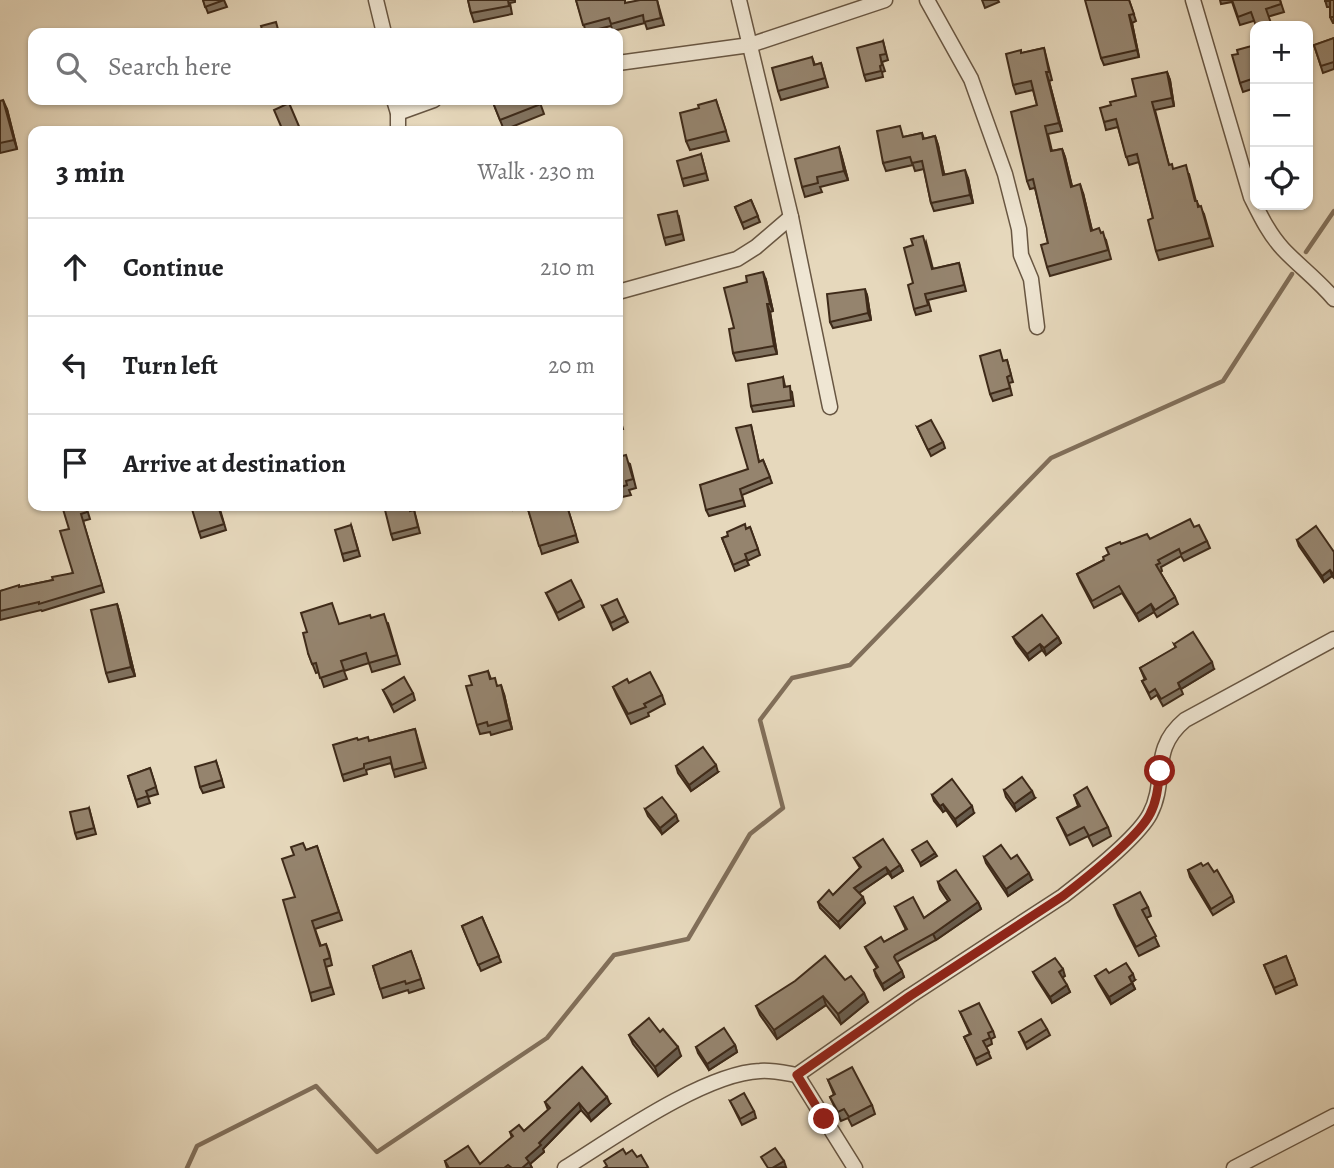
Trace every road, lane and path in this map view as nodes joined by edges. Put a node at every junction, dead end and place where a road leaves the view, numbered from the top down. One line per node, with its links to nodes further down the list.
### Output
1 (376, 0): 6 (street)
2 (740, 0): 7 (street)
3 (885, 0): 7 (street)
4 (927, 0): 14 (street)
5 (1193, 0): 13 (street)
6 (383, 28)
7 (750, 45): 8 (street); 11 (street)
8 (623, 62)
9 (396, 106): 10 (street)
10 (398, 126)
11 (790, 217): 12 (street); 15 (street)
12 (623, 291)
13 (1334, 299)
14 (1037, 327)
15 (830, 407)
16 (1334, 639): 17 (street)
17 (797, 1075): 19 (street); 20 (street)
18 (1334, 1116): 21 (street)
19 (565, 1168)
20 (855, 1168)
21 (1234, 1168)

